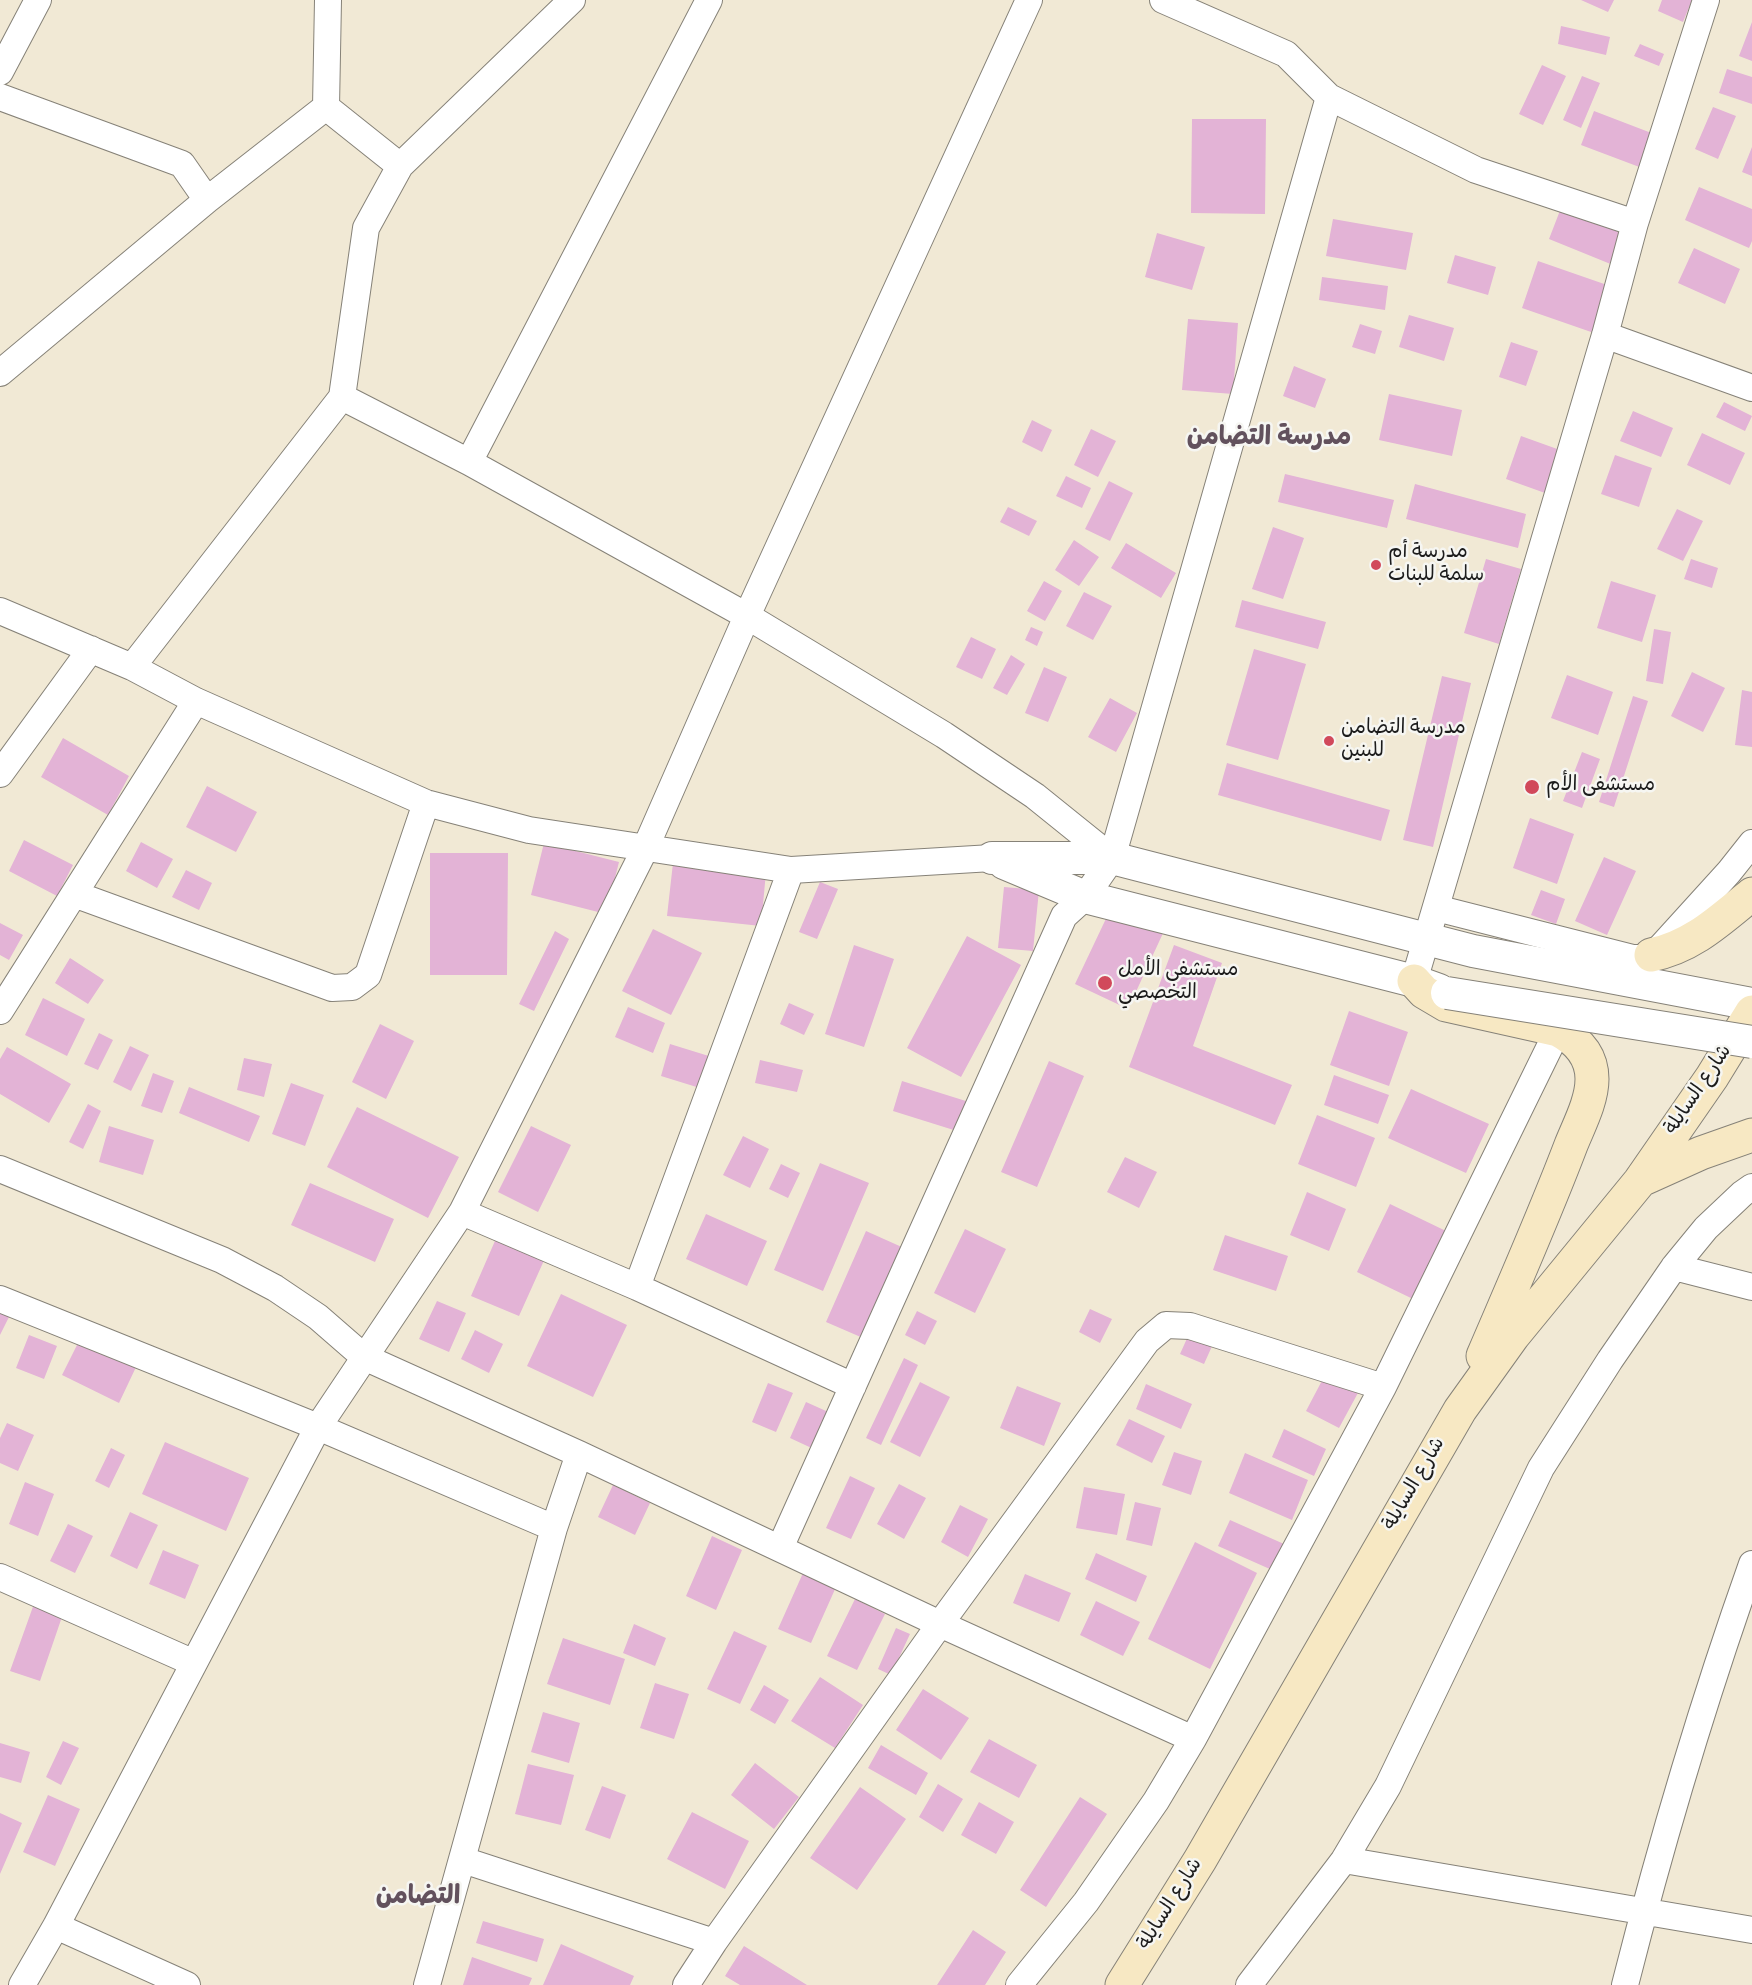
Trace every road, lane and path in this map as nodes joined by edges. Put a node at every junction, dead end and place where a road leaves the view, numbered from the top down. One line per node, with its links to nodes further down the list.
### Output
1 (38, 0): 8 (street)
2 (328, 0): 11 (street)
3 (572, 0): 12 (street)
4 (709, 0): 19 (street)
5 (1029, 0): 21 (street)
6 (1163, 0): 10 (street)
7 (1706, 0): 14 (street)
8 (0, 72)
9 (0, 97): 13 (street)
10 (1329, 97): 14 (street); 30 (street)
11 (326, 107): 12 (street); 13 (street)
12 (400, 166): 18 (street)
13 (207, 200): 16 (street)
14 (1635, 224): 15 (street)
15 (1605, 335): 17 (street); 35 (street)
16 (0, 372)
17 (1752, 388)
18 (342, 397): 19 (street); 23 (street)
19 (469, 462): 21 (street)
20 (0, 611): 22 (street)
21 (747, 616): 28 (street); 30 (street)
22 (91, 649): 23 (street); 25 (street)
23 (132, 667): 24 (street)
24 (196, 701): 26 (street); 32 (street)
25 (0, 774)
26 (426, 803): 28 (street); 32 (street)
27 (1752, 843): 37 (street)
28 (645, 849): 31 (street); 48 (street)
29 (992, 858): 30 (street); 31 (street); 34 (street)
30 (1112, 858): 34 (street); 36 (street)
31 (791, 870): 50 (street)
32 (74, 894): 40 (street)
33 (1752, 894): 37 (main road)
34 (1085, 897): 38 (street); 54 (street)
35 (1436, 908): 36 (street); 37 (street)
36 (1427, 940): 38 (street); 39 (street)
37 (1651, 955)
38 (1414, 981): 42 (main road); 43 (street, bridge)
39 (1752, 1004)
40 (0, 1011)
41 (1752, 1012): 46 (main road, شارع السايلة)
42 (1558, 1030): 55 (street); 56 (main road)
43 (1752, 1042)
44 (1752, 1135): 46 (main road)
45 (0, 1170): 53 (street)
46 (1640, 1181): 56 (main road, شارع السايلة)
47 (1752, 1187): 49 (street)
48 (462, 1212): 50 (street); 53 (street)
49 (1674, 1267): 51 (street); 67 (street)
50 (637, 1287): 54 (street)
51 (1752, 1287)
52 (0, 1299): 57 (street)
53 (364, 1358): 57 (street); 58 (street)
54 (853, 1386): 60 (street)
55 (1383, 1388): 63 (street); 65 (street)
56 (1460, 1410): 77 (main road, شارع السايلة)
57 (318, 1427): 59 (street); 64 (street)
58 (579, 1454): 59 (street); 60 (street)
59 (554, 1528): 66 (street)
60 (780, 1548): 63 (street)
61 (1752, 1564): 68 (street)
62 (0, 1577): 64 (street)
63 (940, 1624): 65 (street); 71 (street)
64 (194, 1664): 69 (street)
65 (1193, 1739): 76 (street)
66 (463, 1860): 71 (street); 74 (street)
67 (1344, 1860): 68 (street); 78 (street)
68 (1643, 1911): 70 (street); 79 (street)
69 (56, 1926): 72 (street); 73 (street)
70 (1752, 1930)
71 (714, 1942): 75 (street)
72 (22, 1985)
73 (187, 1985)
74 (427, 1985)
75 (686, 1985)
76 (1019, 1985)
77 (1122, 1985)
78 (1249, 1985)
79 (1624, 1985)

